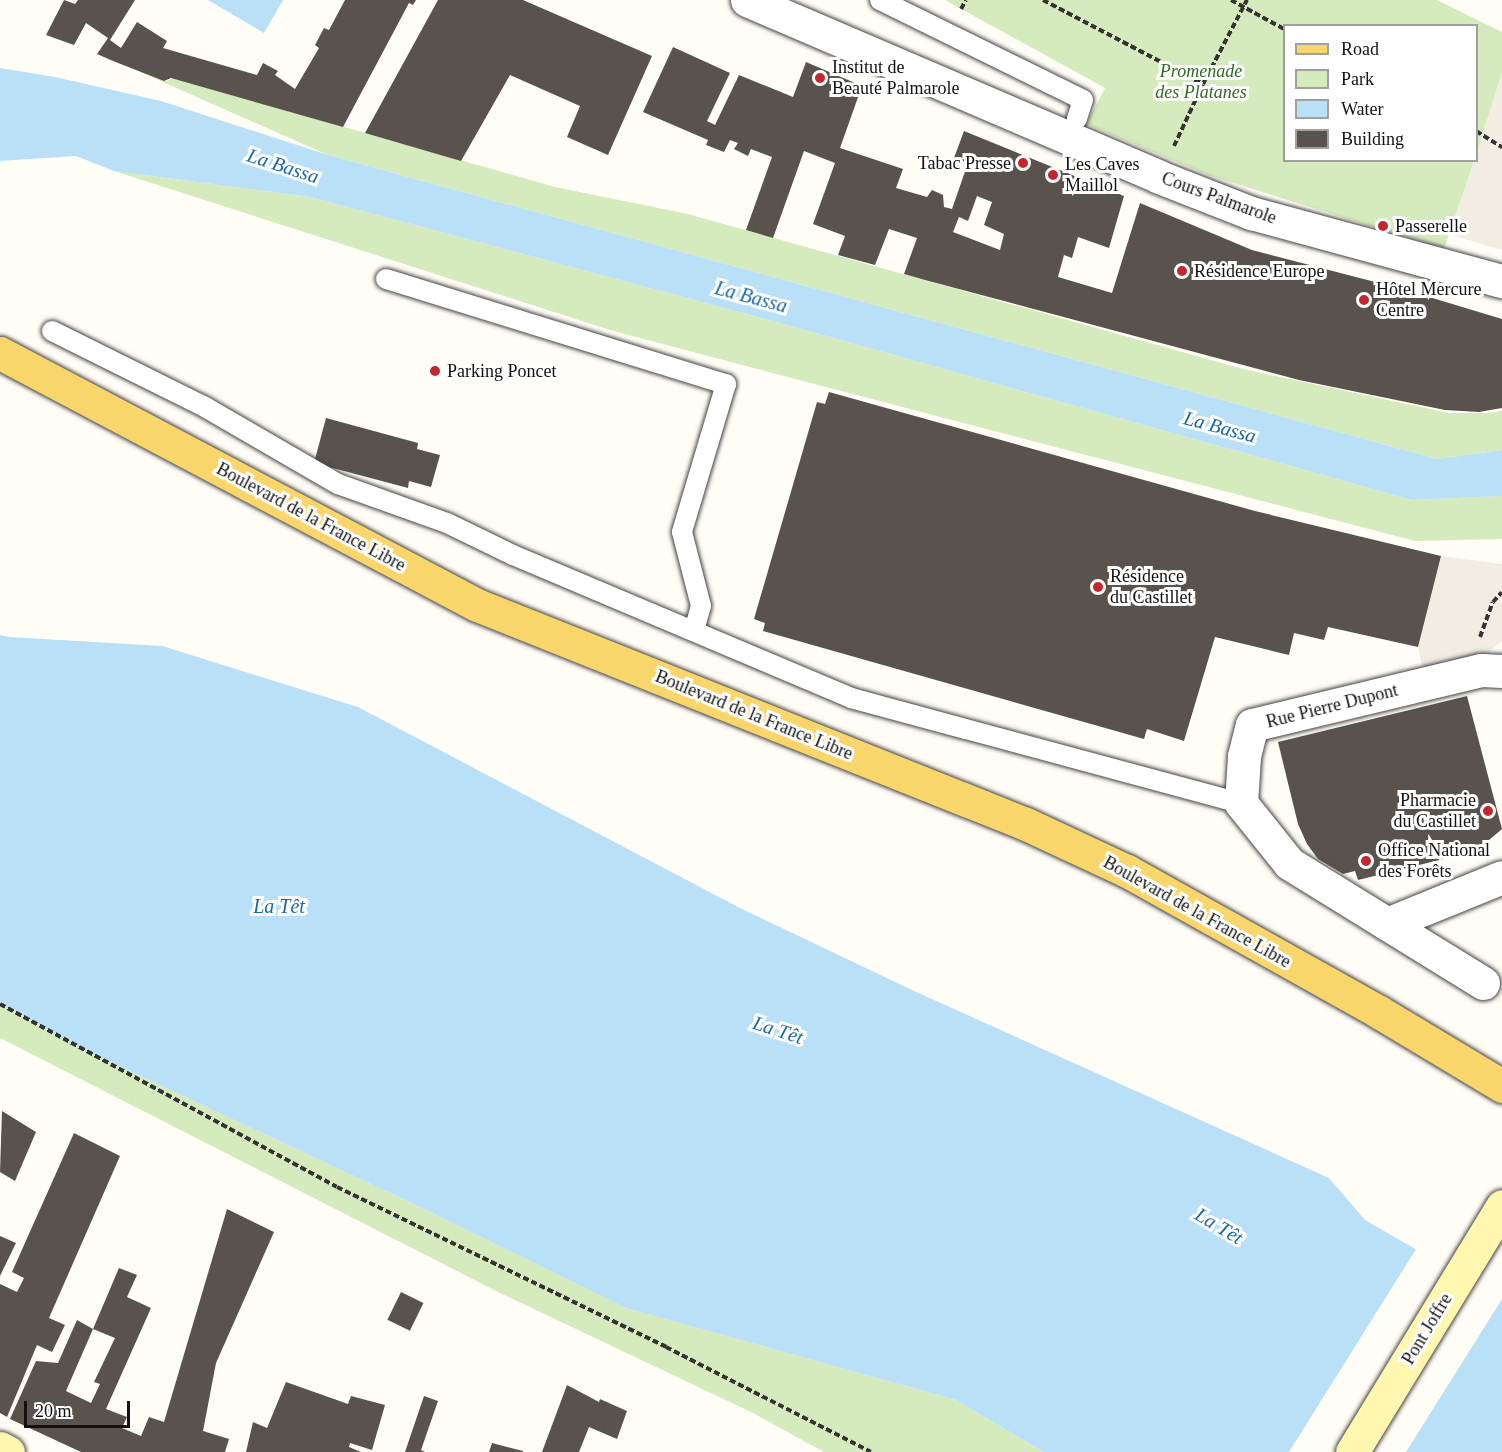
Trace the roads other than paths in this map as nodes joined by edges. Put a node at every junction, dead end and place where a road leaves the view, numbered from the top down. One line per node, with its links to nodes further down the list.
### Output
1 (747, 0): 5 (street, Cours Palmarole)
2 (880, 0): 3 (lane)
3 (1077, 119)
4 (386, 279): 8 (lane)
5 (1502, 281)
6 (52, 331): 8 (lane)
7 (0, 353): 14 (main road, Boulevard de la France Libre)
8 (694, 631): 10 (lane)
9 (1492, 670): 10 (street, Rue Pierre Dupont)
10 (1241, 803): 12 (street)
11 (1502, 877): 12 (street)
12 (1387, 924): 13 (street)
13 (1483, 983)
14 (1502, 1086)
15 (1502, 1206): 18 (main road, Pont Joffre)
16 (0, 1448): 17 (main road)
17 (8, 1452)
18 (1352, 1452)

